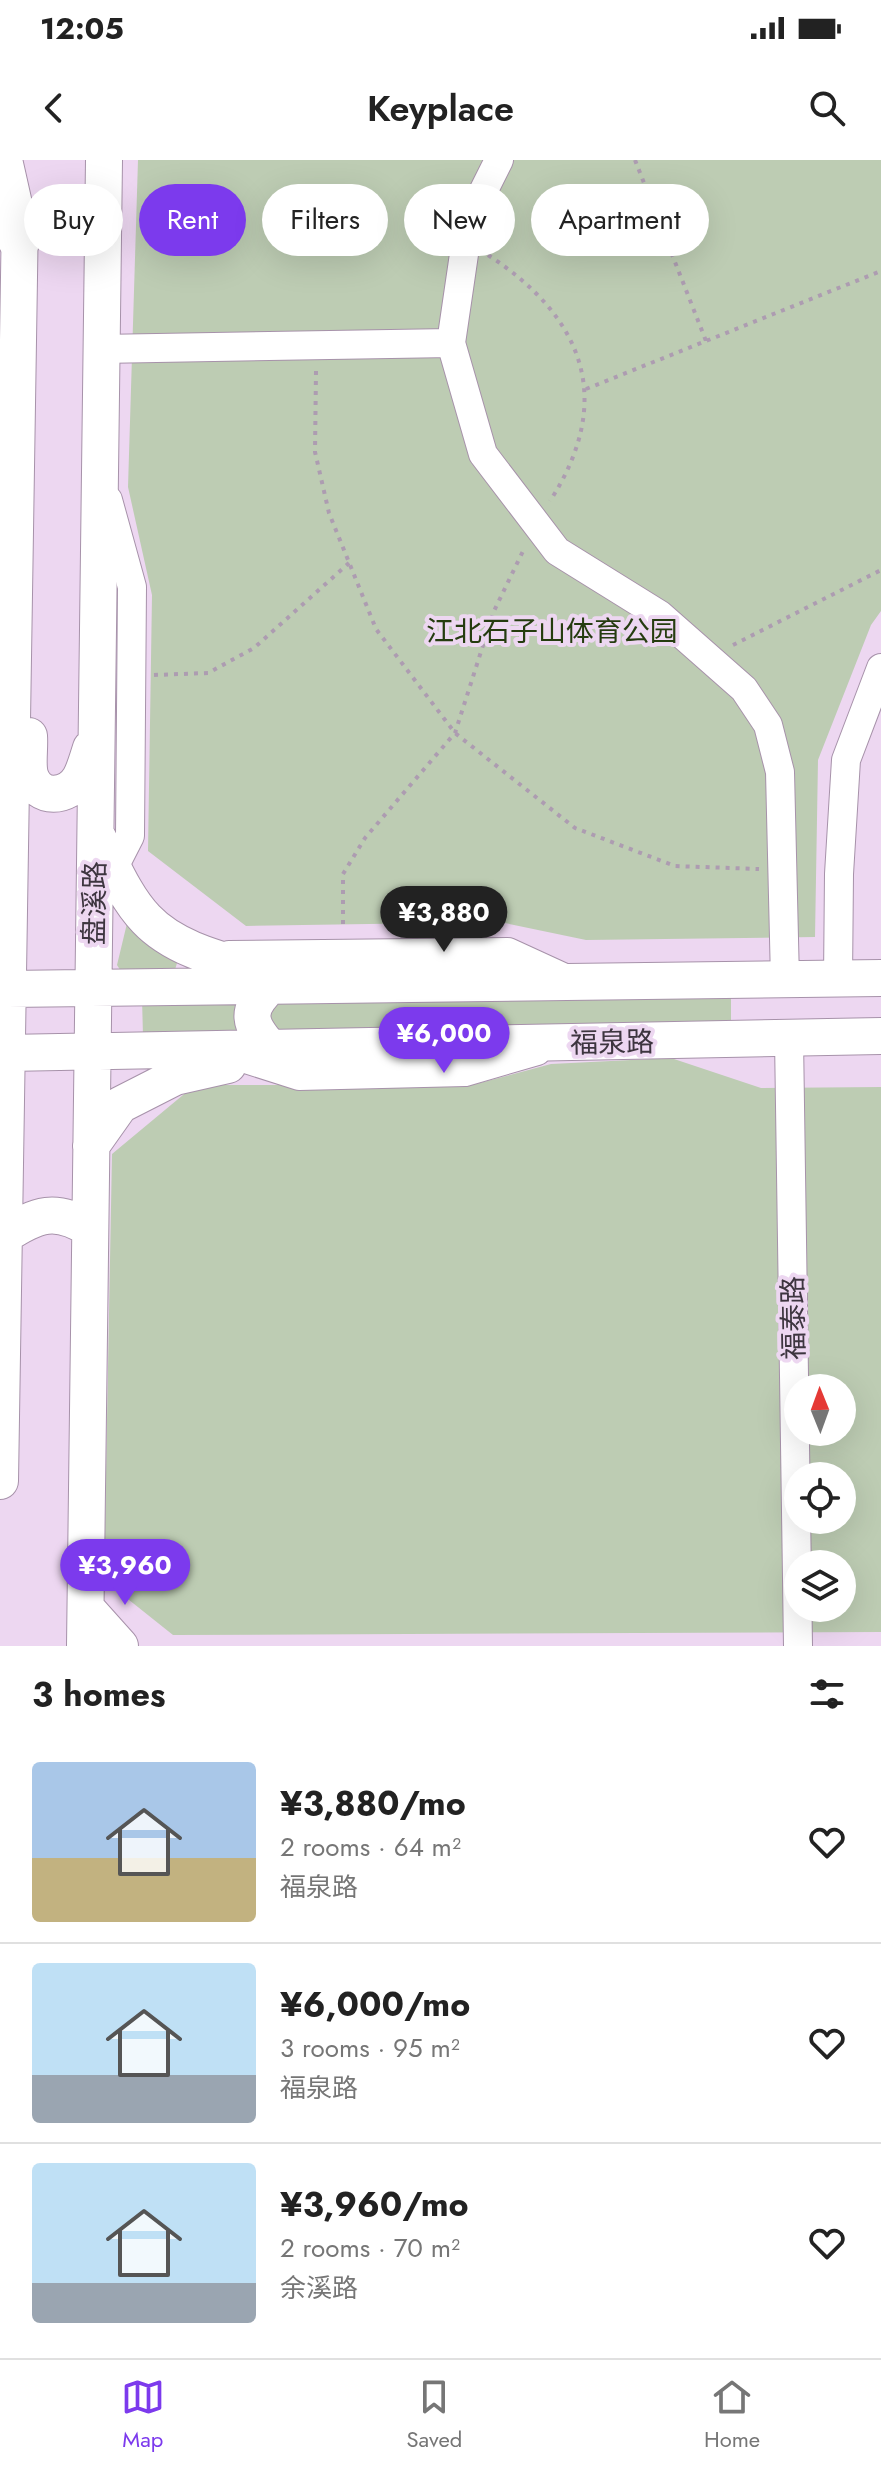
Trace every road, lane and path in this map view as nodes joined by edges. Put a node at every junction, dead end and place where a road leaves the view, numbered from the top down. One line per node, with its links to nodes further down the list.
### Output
1 (1, 160): 7 (highway)
2 (21, 160): 7 (main road)
3 (104, 160): 14 (main road, 盘溪路)
4 (499, 160): 6 (street)
5 (635, 160): 11 (path)
6 (487, 184)
7 (19, 240): 18 (main road)
8 (464, 256): 12 (street)
9 (490, 256): 15 (path)
10 (881, 271): 11 (path)
11 (706, 341): 15 (path)
12 (451, 343): 13 (street); 17 (street)
13 (317, 345): 14 (street); 19 (path)
14 (100, 349): 16 (main road, 盘溪路)
15 (586, 389): 17 (path)
16 (99, 468): 26 (main road, 盘溪路); 28 (street)
17 (536, 524): 21 (street); 25 (path)
18 (7, 534): 22 (main road)
19 (349, 563): 24 (path); 25 (path)
20 (881, 570): 21 (path)
21 (710, 657): 29 (street)
22 (13, 665): 26 (main road); 30 (main road)
23 (881, 668): 35 (street)
24 (151, 675)
25 (455, 733): 29 (path); 32 (path)
26 (95, 737): 27 (main road, 盘溪路)
27 (95, 832): 28 (main road); 31 (main road, 盘溪路)
28 (114, 868): 31 (street); 33 (main road)
29 (785, 870): 36 (street)
30 (5, 876): 40 (main road)
31 (94, 907): 39 (main road, 盘溪路)
32 (343, 924)
33 (212, 955): 37 (street); 38 (main road)
34 (881, 978): 35 (main road)
35 (838, 979): 36 (main road)
36 (785, 980): 37 (main road)
37 (574, 982): 38 (main road)
38 (286, 986): 39 (main road); 45 (main road)
39 (93, 988): 40 (main road); 44 (main road, 盘溪路)
40 (5, 1007): 46 (main road)
41 (881, 1036): 42 (main road, 福泉路)
42 (789, 1038): 43 (main road, 福泉路); 54 (street, 福泰路)
43 (564, 1043): 45 (main road, 福泉路); 45 (street)
44 (92, 1052): 45 (main road, 福泉路); 46 (main road, 福泉路); 47 (main road, 盘溪路)
45 (260, 1052): 47 (main road)
46 (7, 1053): 49 (main road)
47 (91, 1146): 48 (main road, 盘溪路)
48 (90, 1229): 49 (main road); 51 (main road, 盘溪路)
49 (3, 1235): 50 (main road)
50 (0, 1481)
51 (86, 1608): 52 (main road, 盘溪路); 53 (main road)
52 (85, 1646)
53 (120, 1646)
54 (798, 1646)

